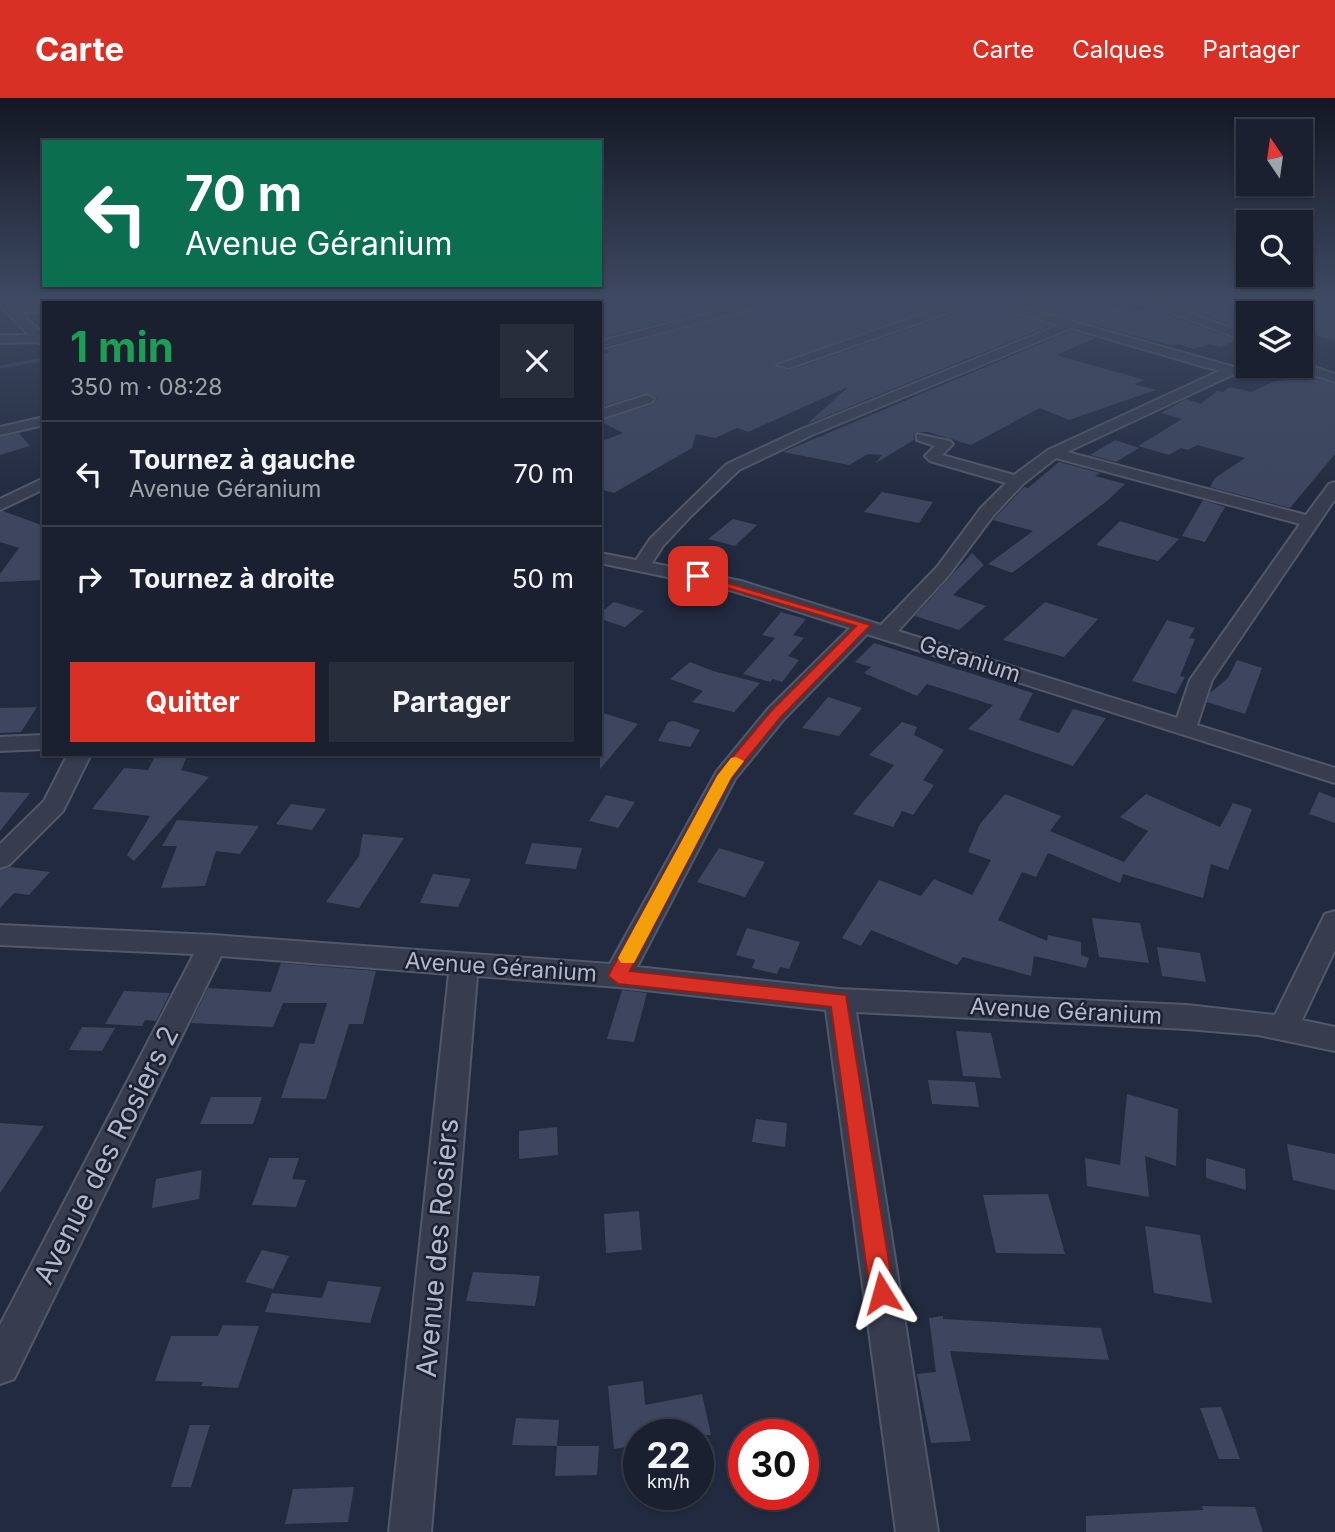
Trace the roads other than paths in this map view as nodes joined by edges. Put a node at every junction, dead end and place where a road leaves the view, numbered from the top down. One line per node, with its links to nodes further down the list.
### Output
1 (968, 366): 18 (street)
2 (1214, 366): 4 (street)
3 (1313, 371): 5 (street)
4 (1235, 372): 11 (street)
5 (1335, 378)
6 (647, 399): 7 (street)
7 (602, 414)
8 (42, 421): 9 (street)
9 (0, 431)
10 (922, 437): 12 (street)
11 (1053, 453): 12 (street); 16 (street)
12 (1017, 481): 19 (street)
13 (42, 484): 15 (street)
14 (1335, 486): 16 (street)
15 (0, 505)
16 (1309, 521): 20 (street)
17 (602, 558): 18 (street, Geranium)
18 (642, 565): 19 (street, Geranium)
19 (876, 628): 20 (street, Geranium); 30 (street)
20 (1184, 729): 24 (street, Geranium)
21 (42, 742): 22 (street)
22 (0, 744)
23 (78, 756): 25 (street)
24 (1335, 776)
25 (0, 859)
26 (1335, 921): 32 (street)
27 (0, 935): 28 (street, Avenue Géranium)
28 (213, 945): 29 (street, Avenue Géranium); 34 (street, Avenue des Rosiers 2)
29 (464, 964): 30 (street, Avenue Géranium); 35 (street, Avenue des Rosiers)
30 (618, 976): 31 (street, Avenue Géranium)
31 (839, 1000): 32 (street, Avenue Géranium); 36 (street)
32 (1283, 1028): 33 (street, Avenue Géranium)
33 (1335, 1040)
34 (0, 1365)
35 (410, 1532)
36 (917, 1532)

